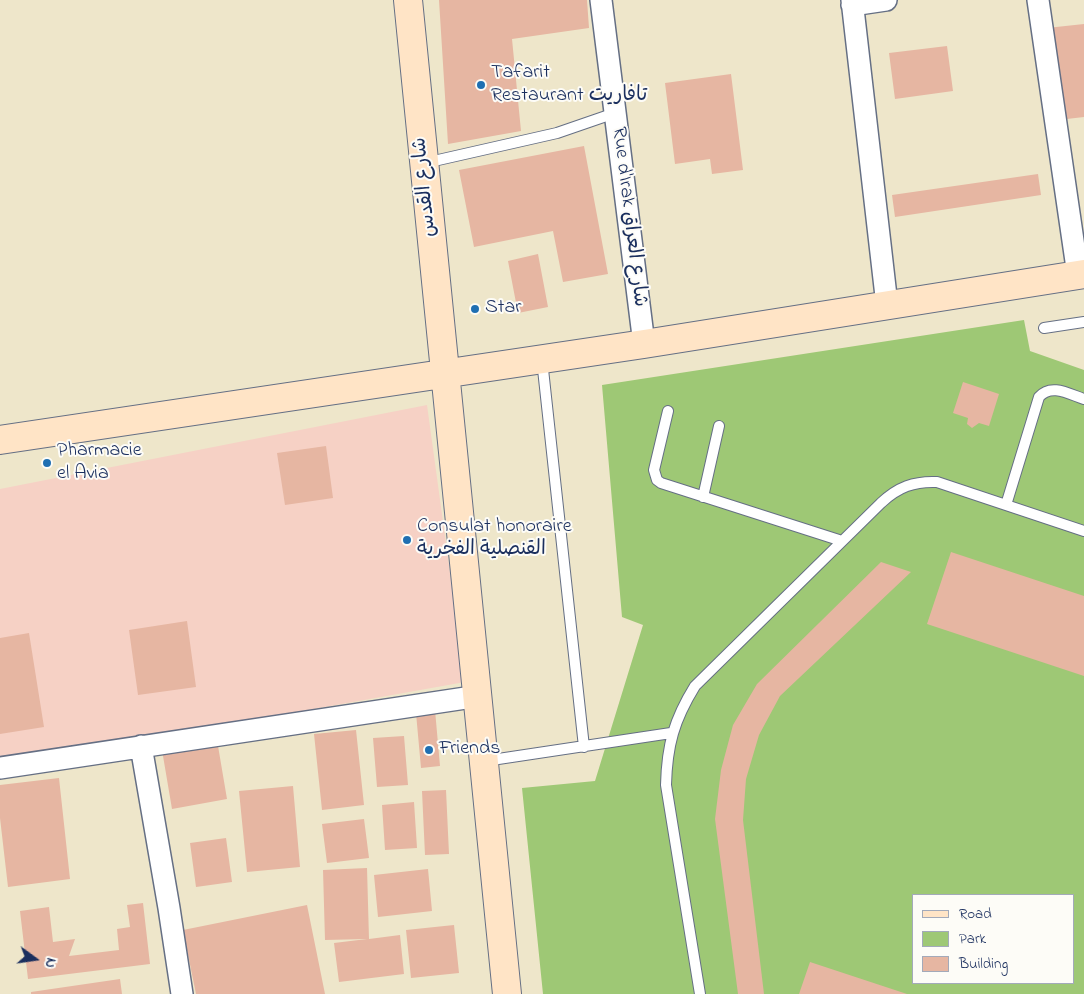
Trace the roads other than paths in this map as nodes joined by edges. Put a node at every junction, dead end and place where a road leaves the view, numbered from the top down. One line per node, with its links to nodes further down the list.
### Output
1 (408, 0): 7 (street, شارع القدس)
2 (601, 0): 6 (street, Rue d'Irak شارع العراق)
3 (886, 0): 5 (street)
4 (1038, 0): 8 (street)
5 (852, 2): 9 (street)
6 (615, 113): 7 (lane); 12 (street, Rue d'Irak شارع العراق)
7 (424, 163): 14 (street, شارع القدس)
8 (1081, 275): 9 (street)
9 (887, 305): 12 (street)
10 (1084, 322): 11 (lane)
11 (1044, 328)
12 (644, 344): 13 (street)
13 (542, 359): 14 (street); 26 (lane)
14 (445, 373): 18 (street); 23 (street, شارع القدس)
15 (1084, 399): 20 (lane)
16 (668, 411): 19 (lane)
17 (720, 426): 19 (lane)
18 (0, 440)
19 (702, 496): 22 (lane)
20 (1006, 505): 21 (lane); 22 (lane)
21 (1084, 531)
22 (842, 541): 24 (lane)
23 (479, 696): 25 (street); 27 (street, شارع القدس)
24 (672, 733): 26 (lane); 31 (lane)
25 (141, 746): 28 (street); 29 (street)
26 (584, 747): 27 (lane)
27 (485, 761): 30 (street, شارع القدس)
28 (0, 768)
29 (182, 994)
30 (507, 994)
31 (700, 994)

